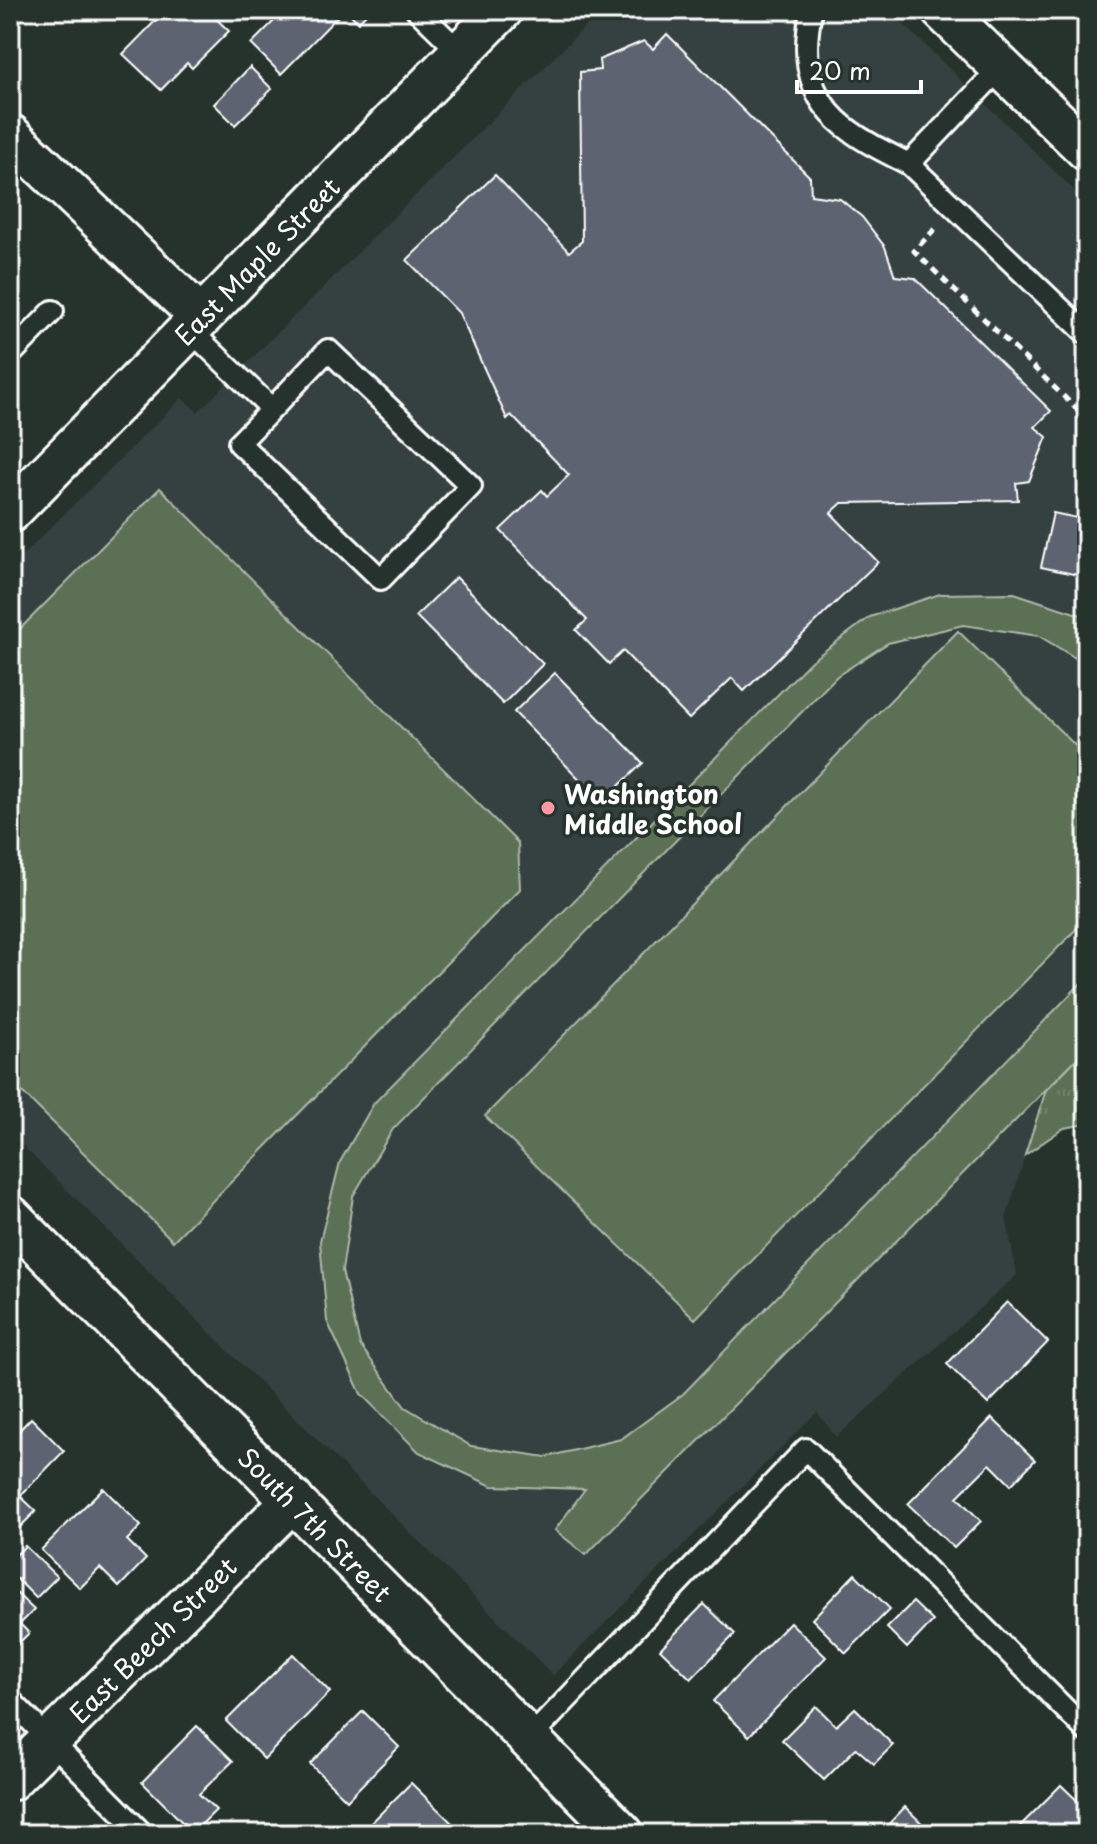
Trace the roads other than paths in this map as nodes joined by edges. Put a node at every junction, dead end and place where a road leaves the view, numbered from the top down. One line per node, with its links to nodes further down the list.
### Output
1 (417, 10): 5 (lane)
2 (502, 10): 5 (street, East Maple Street)
3 (811, 10): 9 (lane)
4 (942, 10): 6 (street)
5 (460, 52): 11 (street, East Maple Street)
6 (1001, 67): 8 (street); 9 (lane)
7 (10, 135): 11 (street)
8 (1087, 150)
9 (909, 164): 12 (lane)
10 (53, 311): 13 (lane)
11 (195, 323): 14 (lane); 15 (street, East Maple Street)
12 (1087, 334)
13 (10, 355)
14 (272, 409): 14 (lane)
15 (10, 512)
16 (10, 1216): 17 (street, South 7th Street)
17 (293, 1500): 20 (street, South 7th Street); 21 (street, East Beech Street)
18 (10, 1700): 21 (lane)
19 (1087, 1731): 20 (lane)
20 (529, 1739): 24 (street, South 7th Street)
21 (51, 1740): 22 (street, East Beech Street); 23 (lane)
22 (10, 1780)
23 (143, 1834)
24 (623, 1834)

